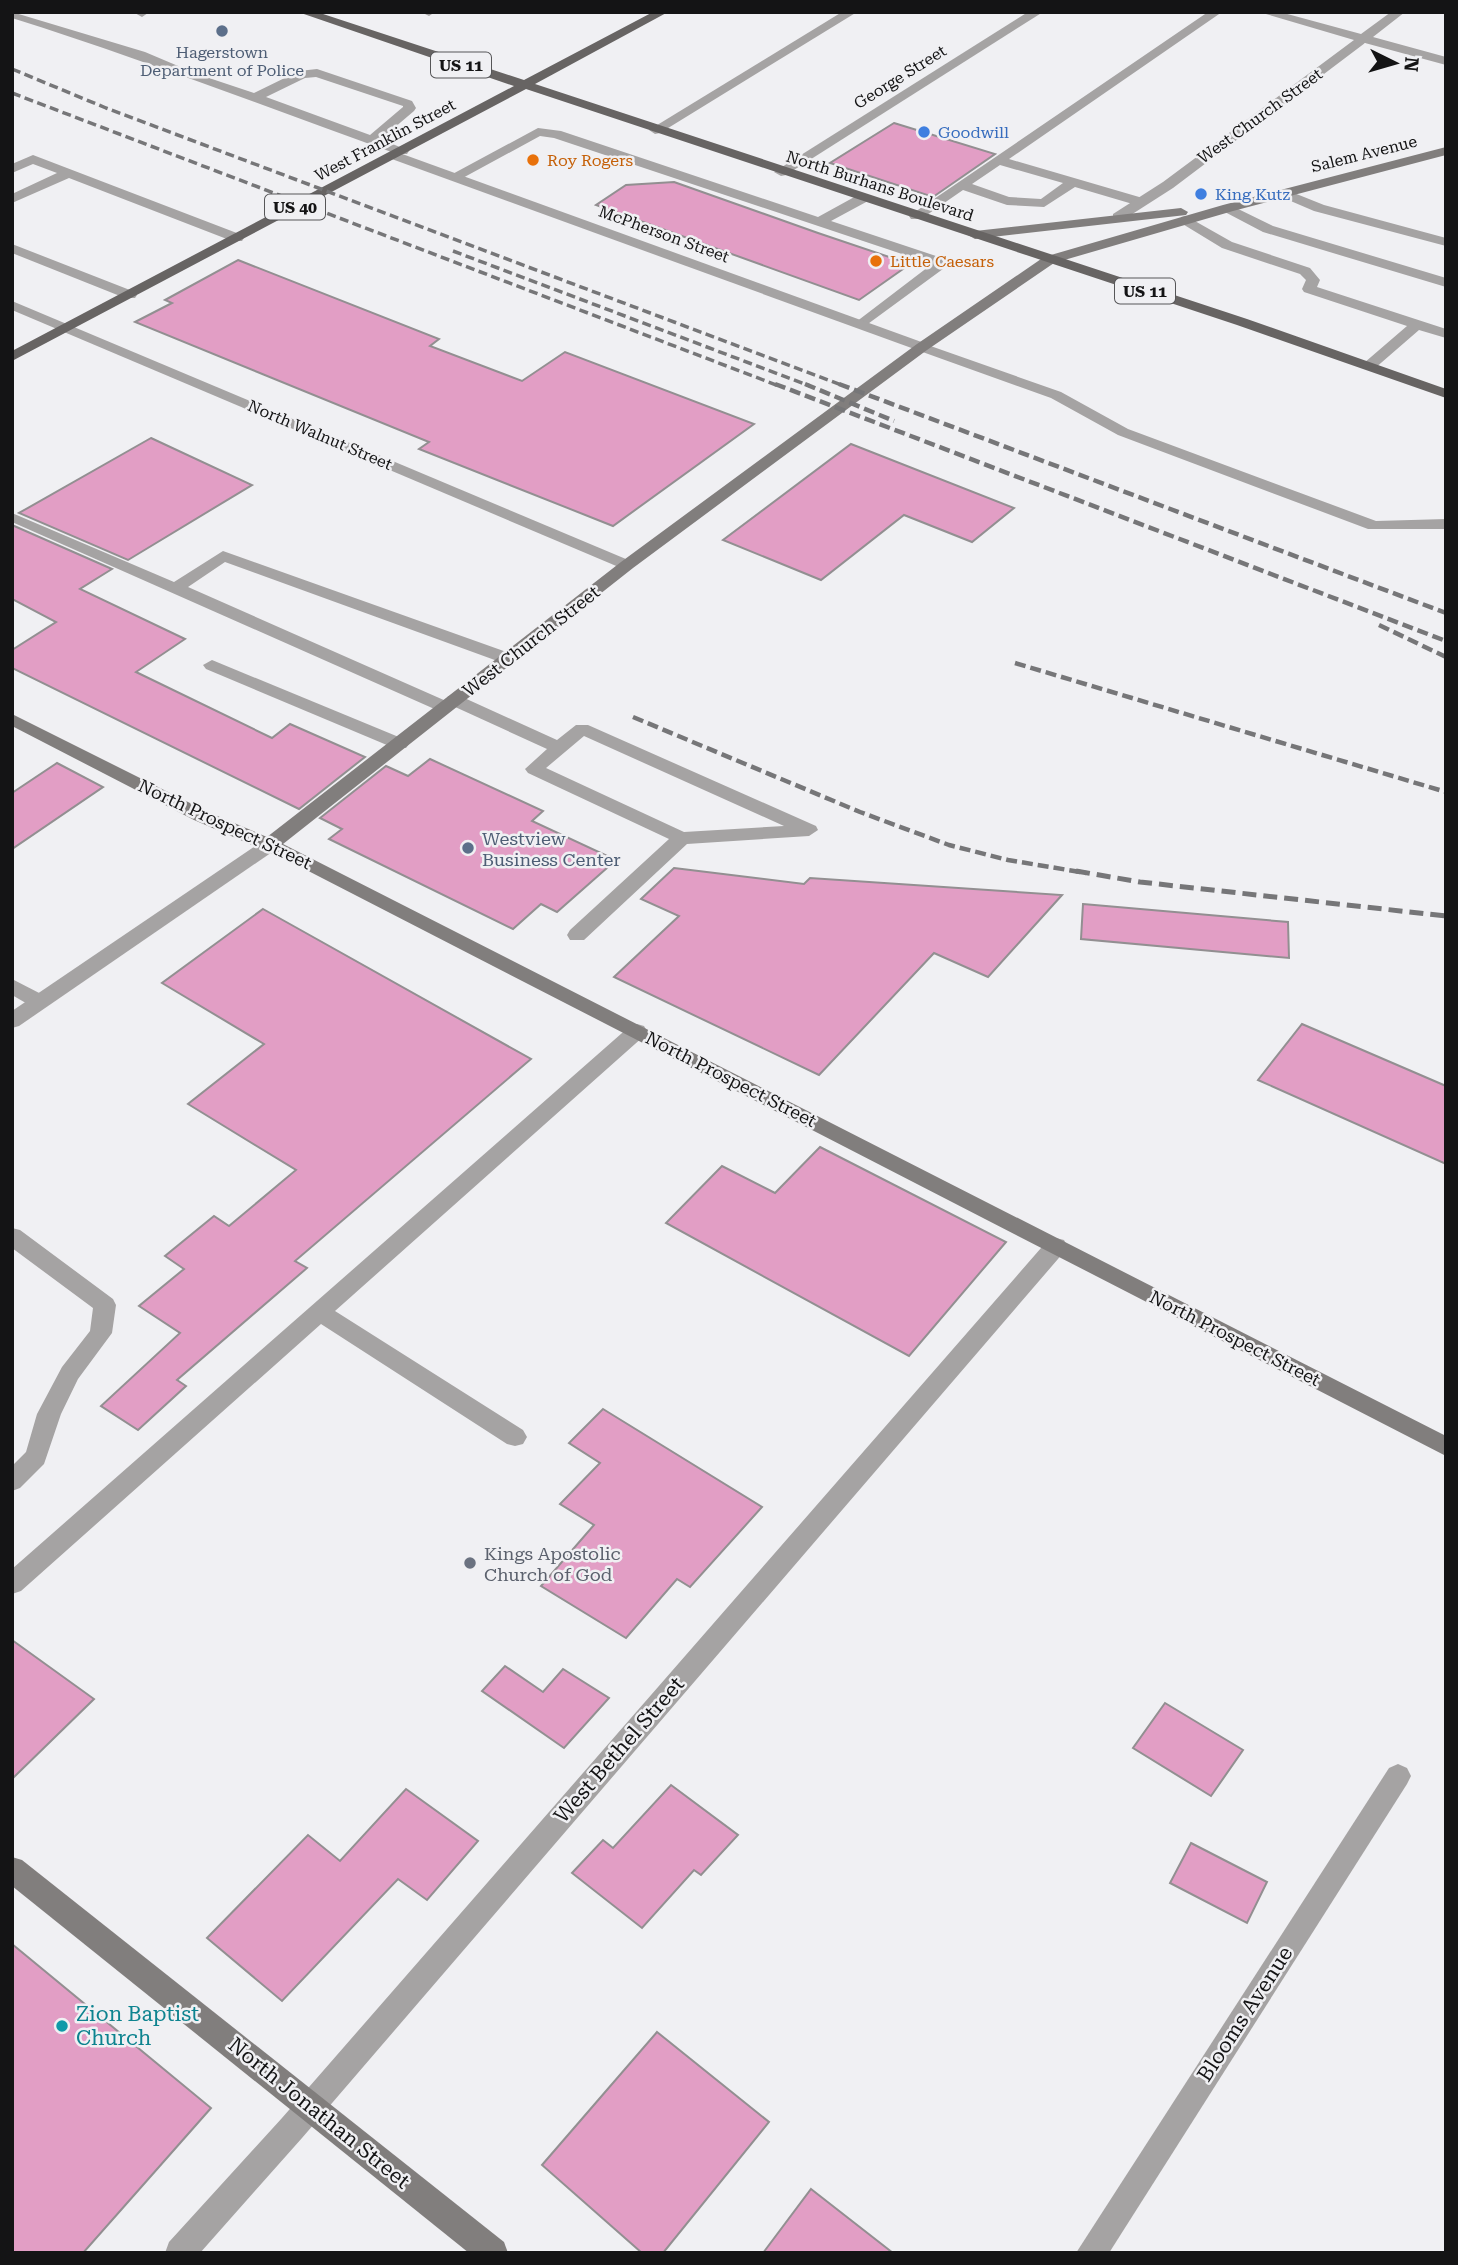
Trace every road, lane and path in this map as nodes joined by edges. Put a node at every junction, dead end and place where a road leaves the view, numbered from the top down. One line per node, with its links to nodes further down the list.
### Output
1 (304, 12): 11 (main road, North Burhans Boulevard / US 11)
2 (662, 12): 11 (main road, West Franklin Street / US 40)
3 (851, 12): 13 (street)
4 (1037, 12): 19 (street, George Street)
5 (1216, 12): 17 (street)
6 (1265, 12): 9 (street)
7 (1399, 12): 9 (street, West Church Street)
8 (12, 14): 12 (street, McPherson Street)
9 (1364, 40): 10 (street); 27 (street, West Church Street)
10 (1446, 61)
11 (525, 87): 13 (main road, North Burhans Boulevard / US 11); 16 (main road, West Franklin Street / US 40)
12 (255, 97): 14 (street, McPherson Street); 14 (street)
13 (655, 130): 19 (main road, North Burhans Boulevard / US 11)
14 (374, 141): 16 (street, McPherson Street)
15 (1446, 151): 24 (main road, Salem Avenue)
16 (398, 153): 21 (street, McPherson Street); 34 (main road, West Franklin Street / US 40)
17 (998, 159): 22 (street); 23 (street)
18 (12, 169): 20 (street)
19 (781, 172): 25 (main road, North Burhans Boulevard / US 11)
20 (68, 173): 26 (street); 34 (street)
21 (454, 177): 32 (street); 41 (street, McPherson Street)
22 (1073, 182): 23 (street); 27 (street)
23 (961, 185): 29 (street)
24 (1284, 193): 28 (main road, Salem Avenue); 35 (street)
25 (863, 198): 29 (main road, North Burhans Boulevard / US 11); 32 (street)
26 (12, 200)
27 (1141, 202): 30 (street, West Church Street)
28 (1228, 208): 30 (main road); 31 (main road, Salem Avenue); 38 (street)
29 (916, 216): 33 (main road, North Burhans Boulevard / US 11)
30 (1118, 217): 33 (main road)
31 (1186, 220): 37 (main road, Salem Avenue); 42 (street)
32 (819, 222): 41 (street)
33 (975, 235): 37 (main road, North Burhans Boulevard / US 11)
34 (237, 238): 39 (main road, West Franklin Street / US 40)
35 (1446, 243)
36 (16, 253): 39 (street)
37 (1049, 260): 45 (main road, West Church Street); 47 (main road, North Burhans Boulevard / US 11)
38 (1446, 283)
39 (130, 295): 43 (main road, West Franklin Street / US 40)
40 (12, 305): 43 (street, North Walnut Street)
41 (861, 325): 45 (street, McPherson Street)
42 (1417, 325): 44 (street); 47 (street)
43 (67, 329): 46 (main road, West Franklin Street / US 40); 51 (street, North Walnut Street)
44 (1446, 334)
45 (922, 347): 50 (street, McPherson Street); 51 (main road, West Church Street)
46 (12, 358)
47 (1369, 366): 48 (main road, North Burhans Boulevard / US 11)
48 (1446, 394)
49 (14, 516): 52 (street)
50 (1446, 524)
51 (628, 565): 53 (main road, West Church Street)
52 (176, 588): 53 (street); 55 (street)
53 (509, 659): 55 (main road, West Church Street)
54 (212, 665): 57 (street)
55 (450, 704): 57 (main road, West Church Street); 58 (street)
56 (12, 719): 60 (main road, North Prospect Street)
57 (400, 744): 60 (main road, West Church Street)
58 (559, 748): 59 (street); 59 (street)
59 (682, 838): 61 (street)
60 (271, 844): 63 (street, West Church Street); 65 (main road, North Prospect Street)
61 (577, 934)
62 (12, 986): 63 (street)
63 (37, 1001): 64 (street, West Church Street)
64 (12, 1021)
65 (637, 1031): 67 (main road, North Prospect Street); 68 (street)
66 (12, 1236): 71 (street)
67 (1056, 1246): 70 (main road, North Prospect Street); 75 (street, West Bethel Street)
68 (321, 1313): 69 (street); 72 (street)
69 (515, 1437)
70 (1446, 1447)
71 (12, 1481)
72 (12, 1584)
73 (1398, 1776): 78 (street, Blooms Avenue)
74 (12, 1869): 75 (main road, North Jonathan Street)
75 (310, 2106): 76 (street, West Bethel Street); 77 (main road, North Jonathan Street)
76 (180, 2253)
77 (493, 2253)
78 (1091, 2253)

